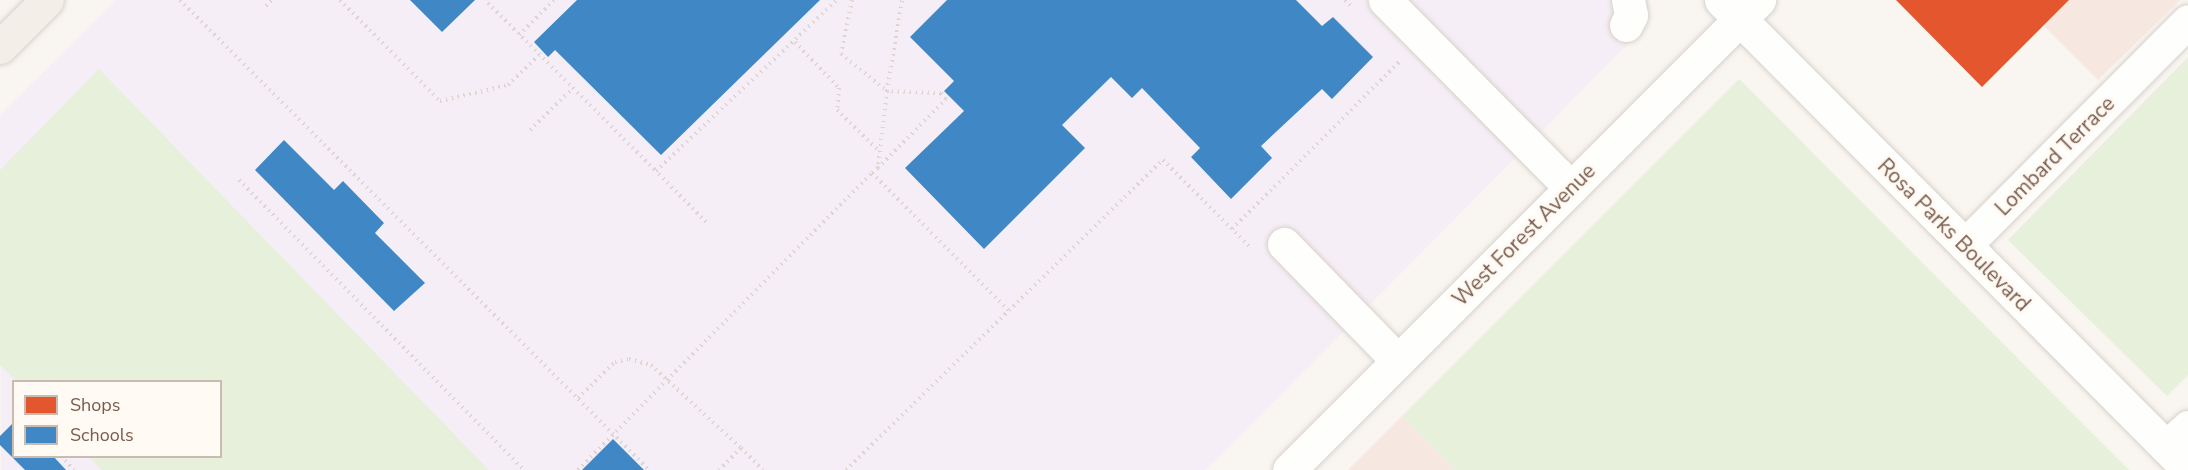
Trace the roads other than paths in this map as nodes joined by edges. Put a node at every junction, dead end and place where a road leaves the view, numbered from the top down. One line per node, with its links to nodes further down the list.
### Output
1 (47, 0): 5 (main road)
2 (1385, 0): 6 (street)
3 (1740, 6): 6 (street, West Forest Avenue); 7 (street, Rosa Parks Boulevard)
4 (2188, 21): 7 (street, Lombard Terrace)
5 (0, 46)
6 (1571, 188): 9 (street, West Forest Avenue)
7 (1965, 245): 10 (street, Rosa Parks Boulevard)
8 (1270, 249): 9 (street)
9 (1398, 361): 11 (street, West Forest Avenue)
10 (2181, 448)
11 (1289, 470)

